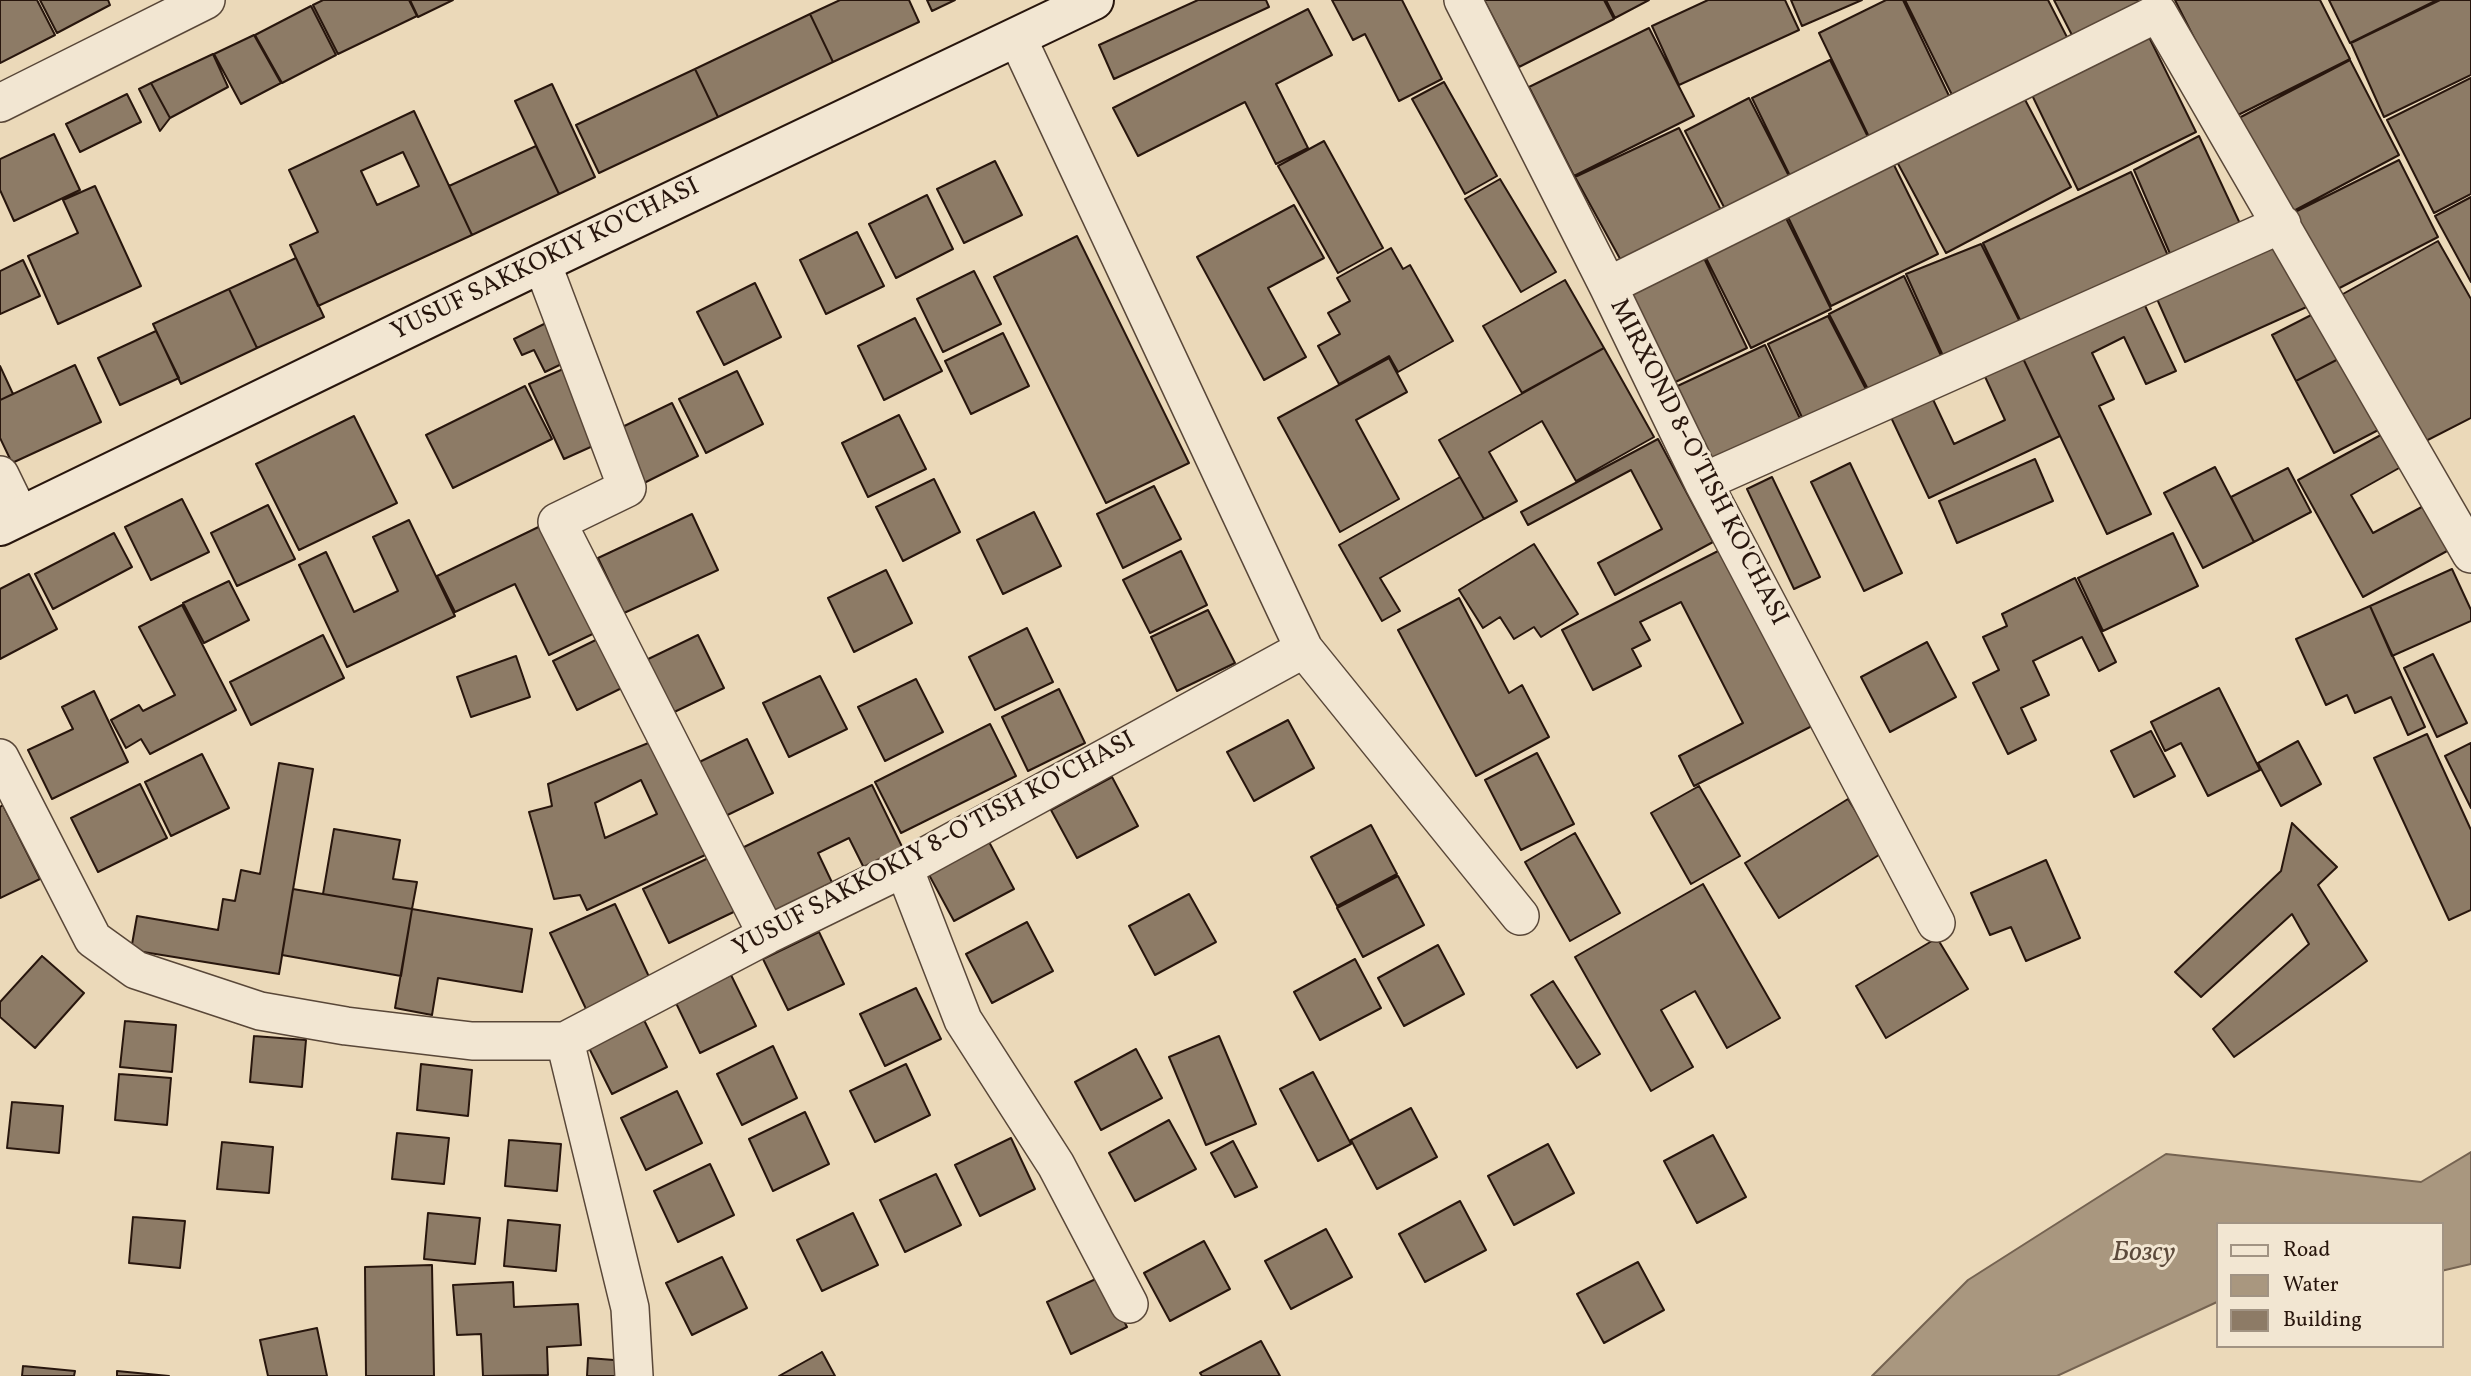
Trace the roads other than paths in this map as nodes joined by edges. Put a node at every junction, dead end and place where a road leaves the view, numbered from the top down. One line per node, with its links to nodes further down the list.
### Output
1 (206, 0): 4 (street)
2 (1094, 0): 5 (main road, YUSUF SAKKOKIY KO'CHASI)
3 (1463, 0): 9 (street, MIRXOND 8-O'TISH KO'CHASI)
4 (160, 10): 6 (street)
5 (1017, 37): 8 (main road, YUSUF SAKKOKIY KO'CHASI); 14 (street)
6 (0, 103)
7 (2282, 224): 9 (street); 11 (street); 13 (street)
8 (542, 262): 12 (main road, YUSUF SAKKOKIY KO'CHASI); 19 (street)
9 (1608, 286): 11 (street, MIRXOND 8-O'TISH KO'CHASI)
10 (0, 475): 12 (street)
11 (1703, 482): 18 (street, MIRXOND 8-O'TISH KO'CHASI)
12 (10, 521)
13 (2471, 554)
14 (1304, 649): 16 (street, YUSUF SAKKOKIY 8-O'TISH KO'CHASI); 17 (street)
15 (0, 758): 20 (street, YUSUF SAKKOKIY 8-O'TISH KO'CHASI)
16 (904, 868): 19 (street, YUSUF SAKKOKIY 8-O'TISH KO'CHASI); 21 (street)
17 (1520, 916)
18 (1936, 923)
19 (766, 936): 20 (street, YUSUF SAKKOKIY 8-O'TISH KO'CHASI)
20 (565, 1041): 22 (street)
21 (1129, 1304)
22 (634, 1376)

